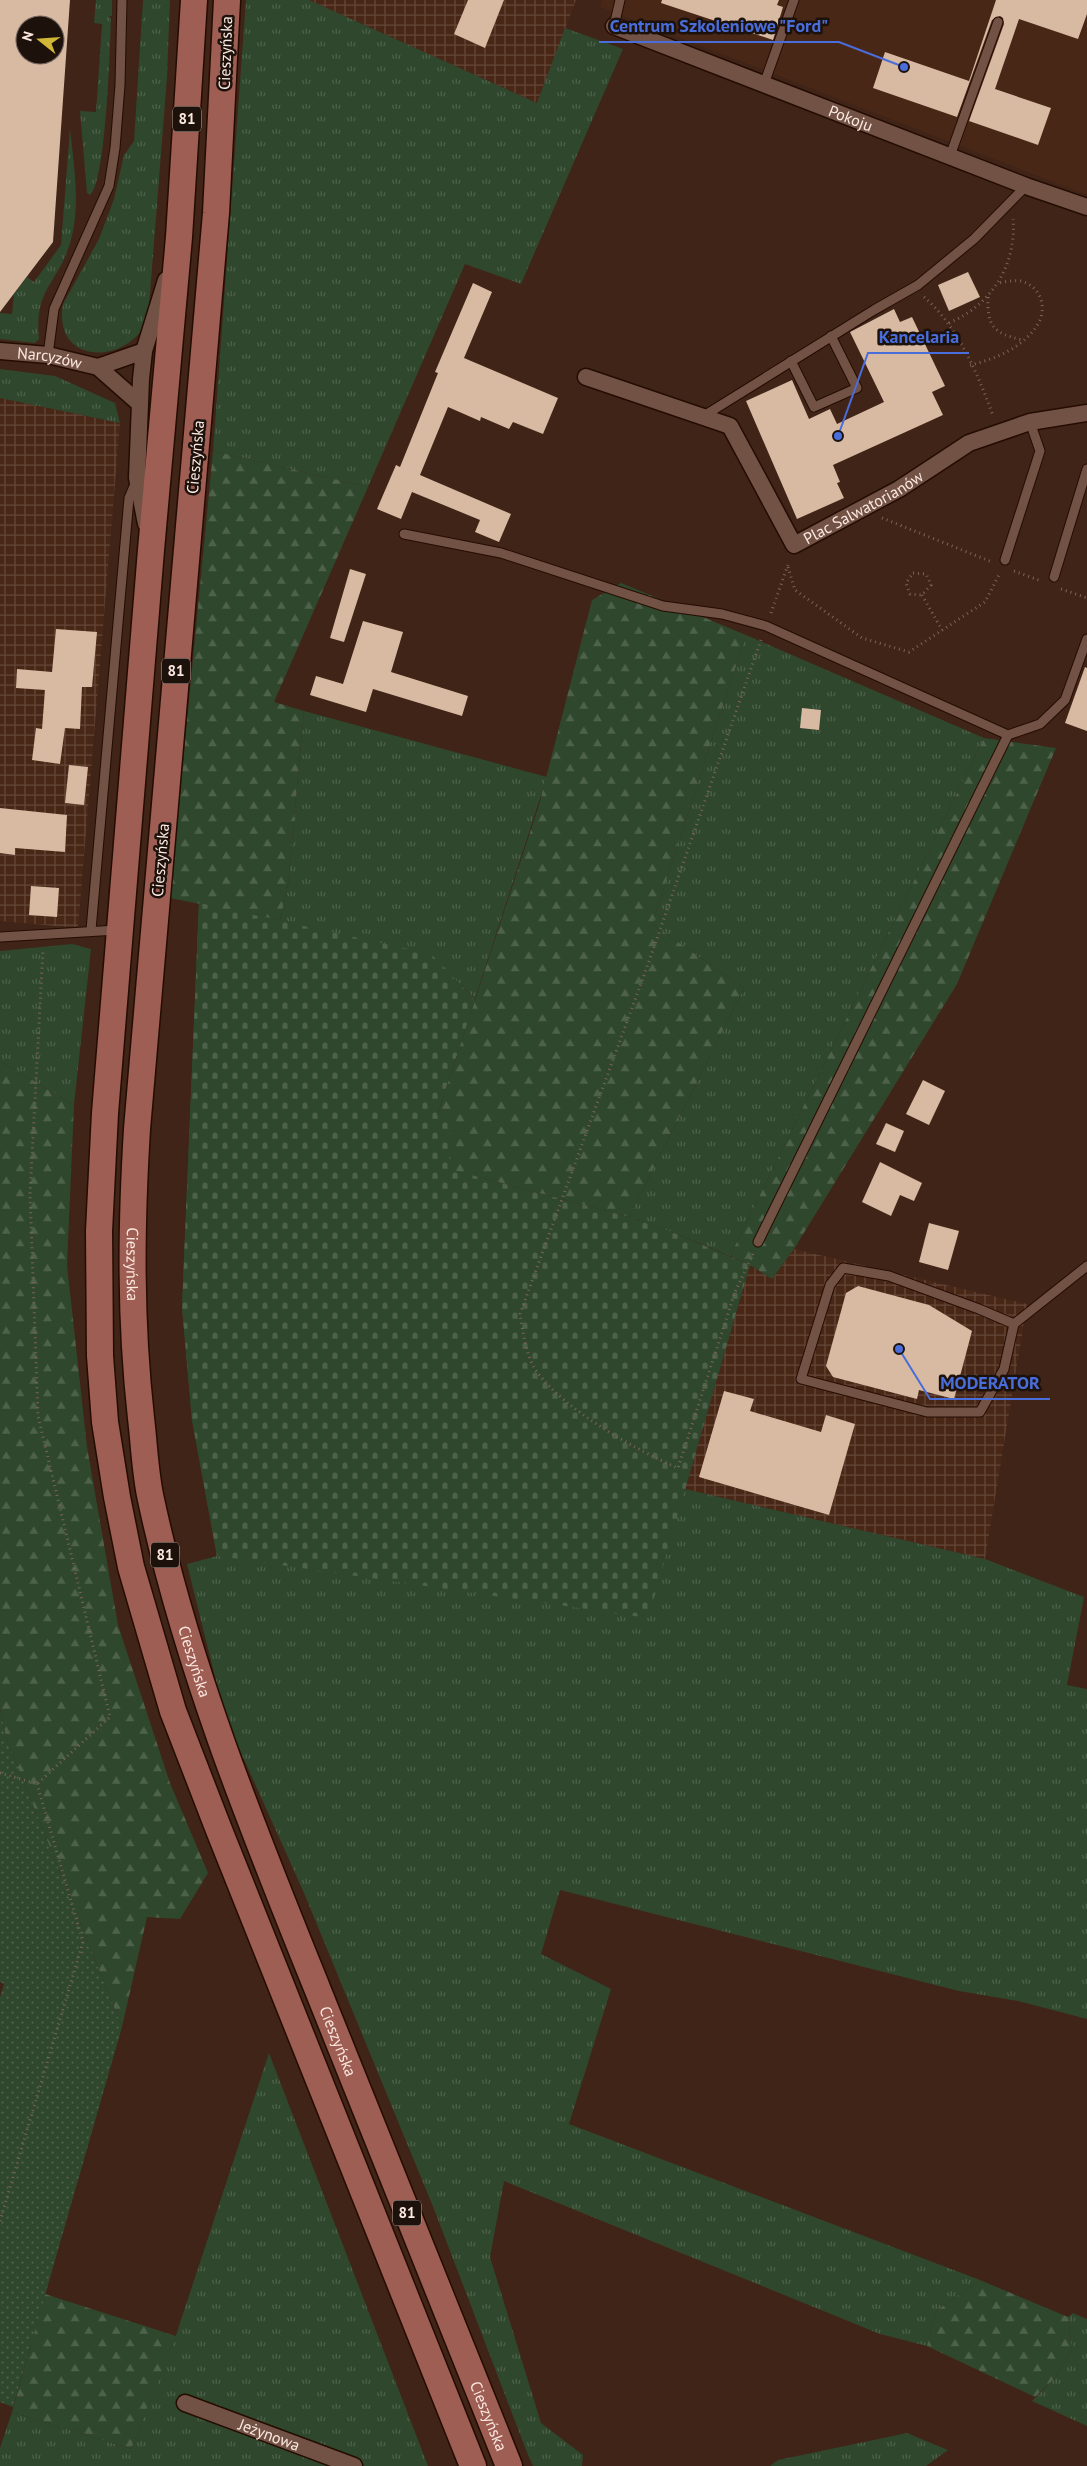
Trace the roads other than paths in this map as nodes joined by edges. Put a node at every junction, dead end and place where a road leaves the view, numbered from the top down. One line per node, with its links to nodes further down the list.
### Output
1 (122, 0): 16 (lane)
2 (194, 0): 12 (main road, Cieszyńska / 81)
3 (227, 0): 41 (main road, Cieszyńska / 81)
4 (620, 0): 7 (lane)
5 (794, 0): 8 (lane)
6 (998, 22): 9 (lane)
7 (614, 26): 8 (street, Pokoju)
8 (764, 84): 9 (street, Pokoju)
9 (950, 156): 10 (street, Pokoju)
10 (1026, 186): 11 (street, Pokoju); 13 (lane)
11 (1087, 207)
12 (179, 237): 15 (street); 27 (main road, Cieszyńska / 81)
13 (831, 336): 17 (lane); 17 (lane)
14 (0, 351): 16 (street, Narcyzów)
15 (144, 352): 18 (street, Narcyzów); 20 (street)
16 (48, 356): 18 (street, Narcyzów)
17 (791, 361): 22 (lane)
18 (98, 367): 20 (street, Narcyzów)
19 (586, 377): 22 (street, Plac Salwatorianów)
20 (140, 404): 25 (street)
21 (1087, 413): 23 (street, Plac Salwatorianów)
22 (702, 417): 23 (street, Plac Salwatorianów)
23 (1030, 422): 28 (lane)
24 (1087, 470): 29 (lane)
25 (138, 478): 27 (street); 32 (lane)
26 (404, 534): 31 (lane)
27 (151, 550): 33 (main road, Cieszyńska / 81)
28 (1004, 564)
29 (1052, 581)
30 (1087, 639): 31 (lane)
31 (1008, 735): 35 (lane)
32 (91, 930): 33 (lane); 34 (lane)
33 (121, 930): 40 (main road, Cieszyńska / 81)
34 (0, 937)
35 (758, 1242)
36 (1087, 1266): 37 (lane)
37 (1014, 1324): 37 (lane)
38 (185, 2403): 39 (street, Jeżynowa)
39 (354, 2466)
40 (473, 2466)
41 (509, 2466)

